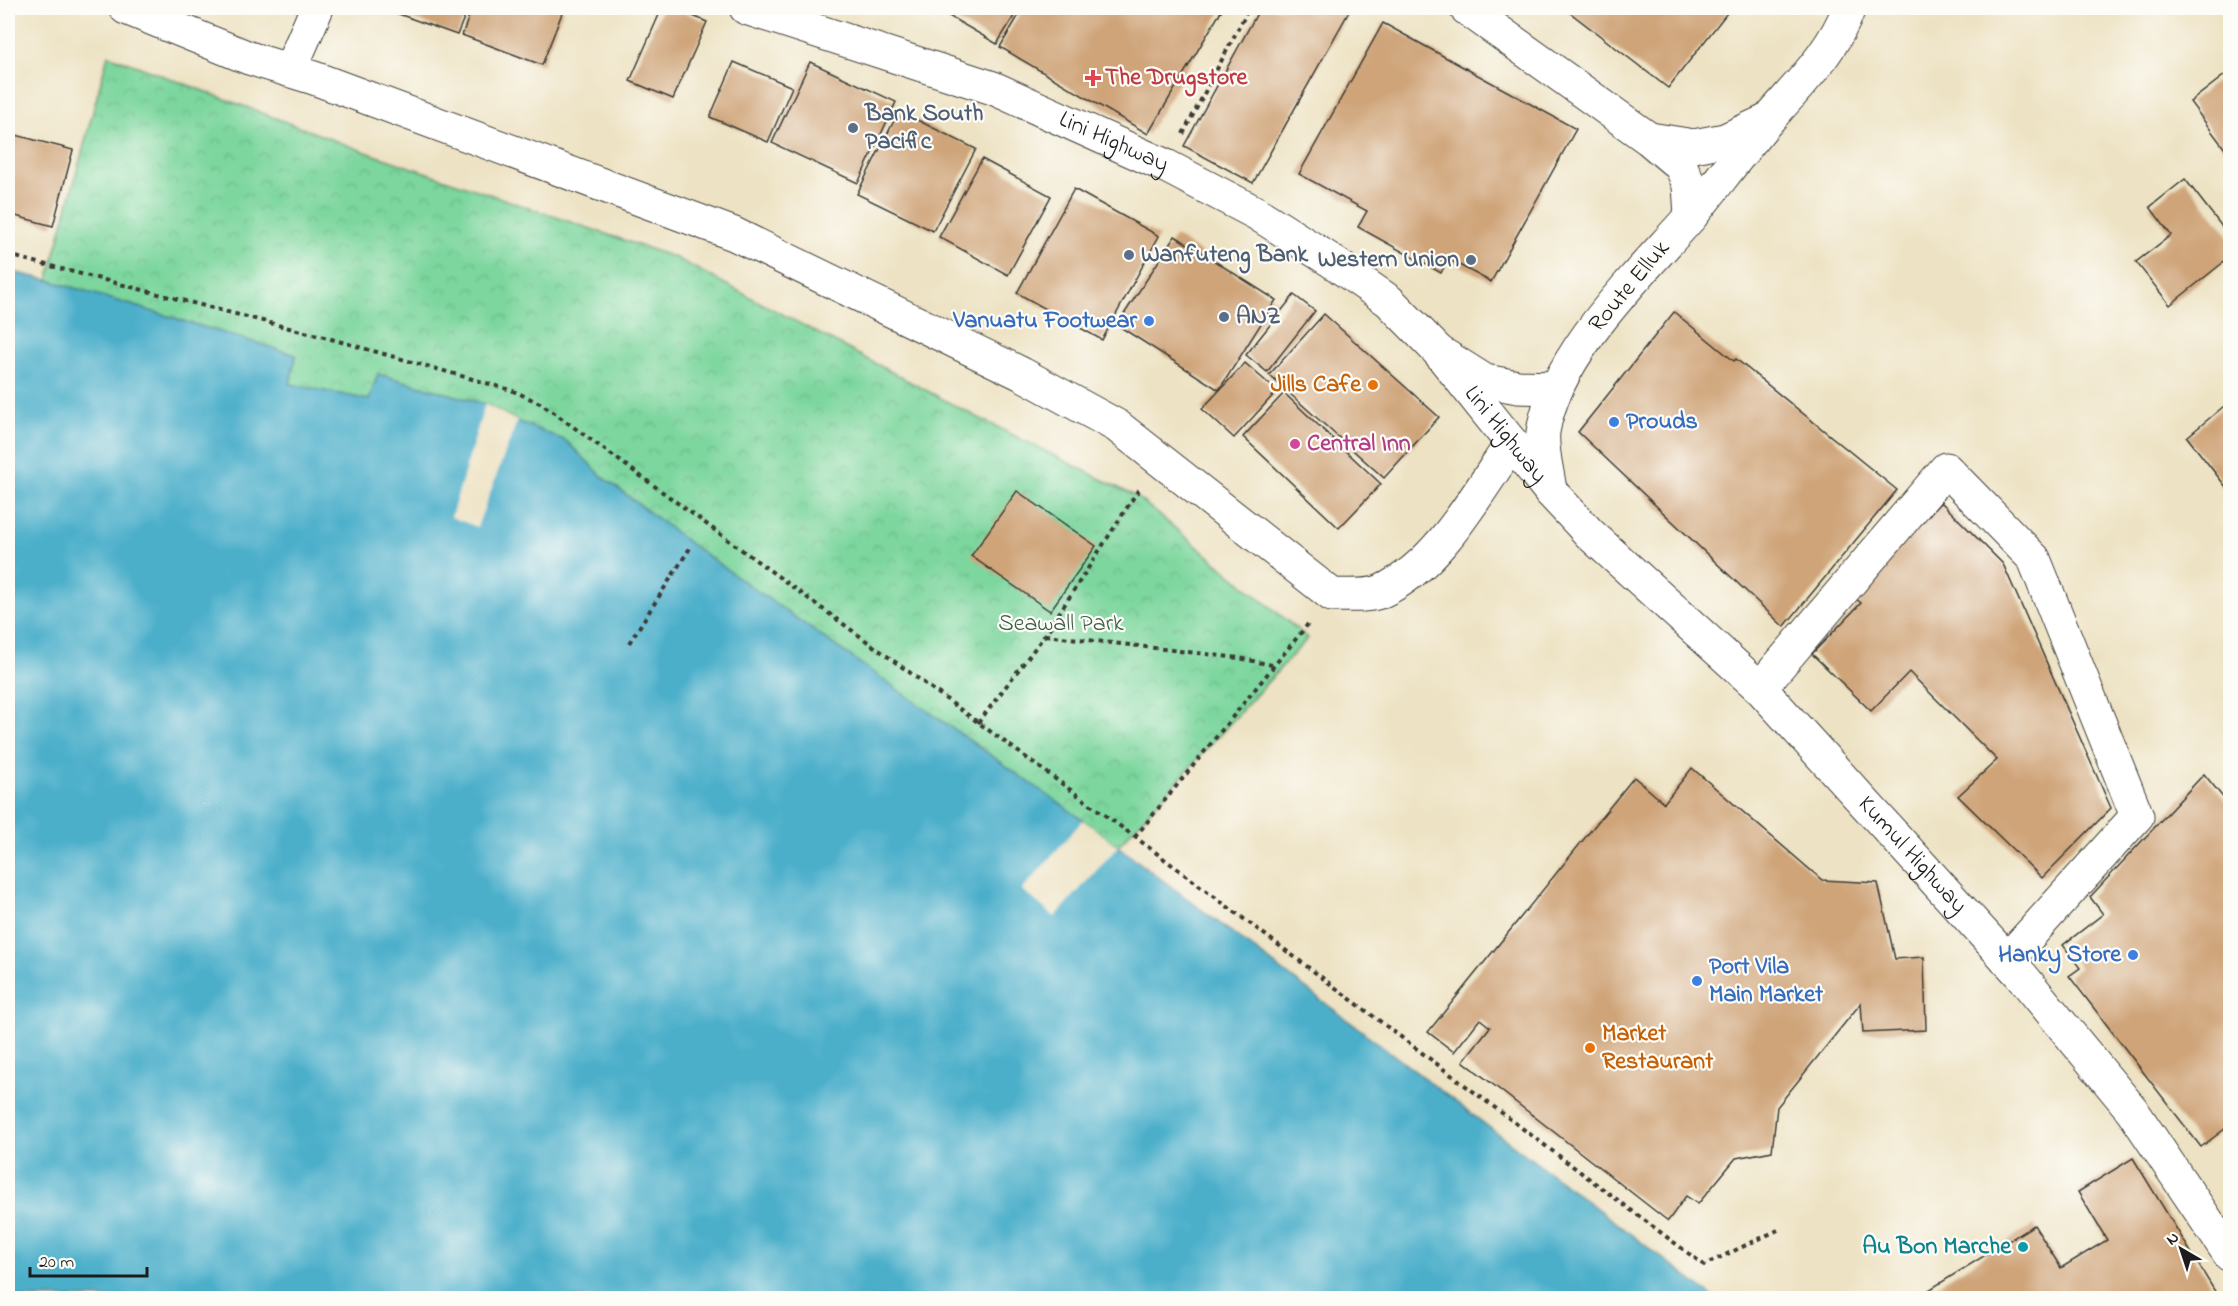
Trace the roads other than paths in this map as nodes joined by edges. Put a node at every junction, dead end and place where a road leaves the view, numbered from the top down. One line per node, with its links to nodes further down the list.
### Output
1 (126, 8): 6 (street)
2 (317, 8): 6 (street)
3 (746, 8): 10 (street, Lini Highway)
4 (1466, 8): 8 (street)
5 (1849, 8): 7 (street, Route Elluk)
6 (302, 74): 12 (street)
7 (1768, 120): 8 (street); 9 (street, Route Elluk)
8 (1649, 139): 9 (street)
9 (1690, 200): 11 (street, Route Elluk)
10 (1439, 352): 11 (street, Lini Highway); 12 (street, Lini Highway)
11 (1557, 388): 13 (street, Route Elluk)
12 (1512, 443): 13 (street, Lini Highway)
13 (1550, 491): 14 (street, Kumul Highway)
14 (1760, 688): 15 (street, Kumul Highway); 15 (street)
15 (2007, 960): 16 (street, Kumul Highway)
16 (2230, 1255)

